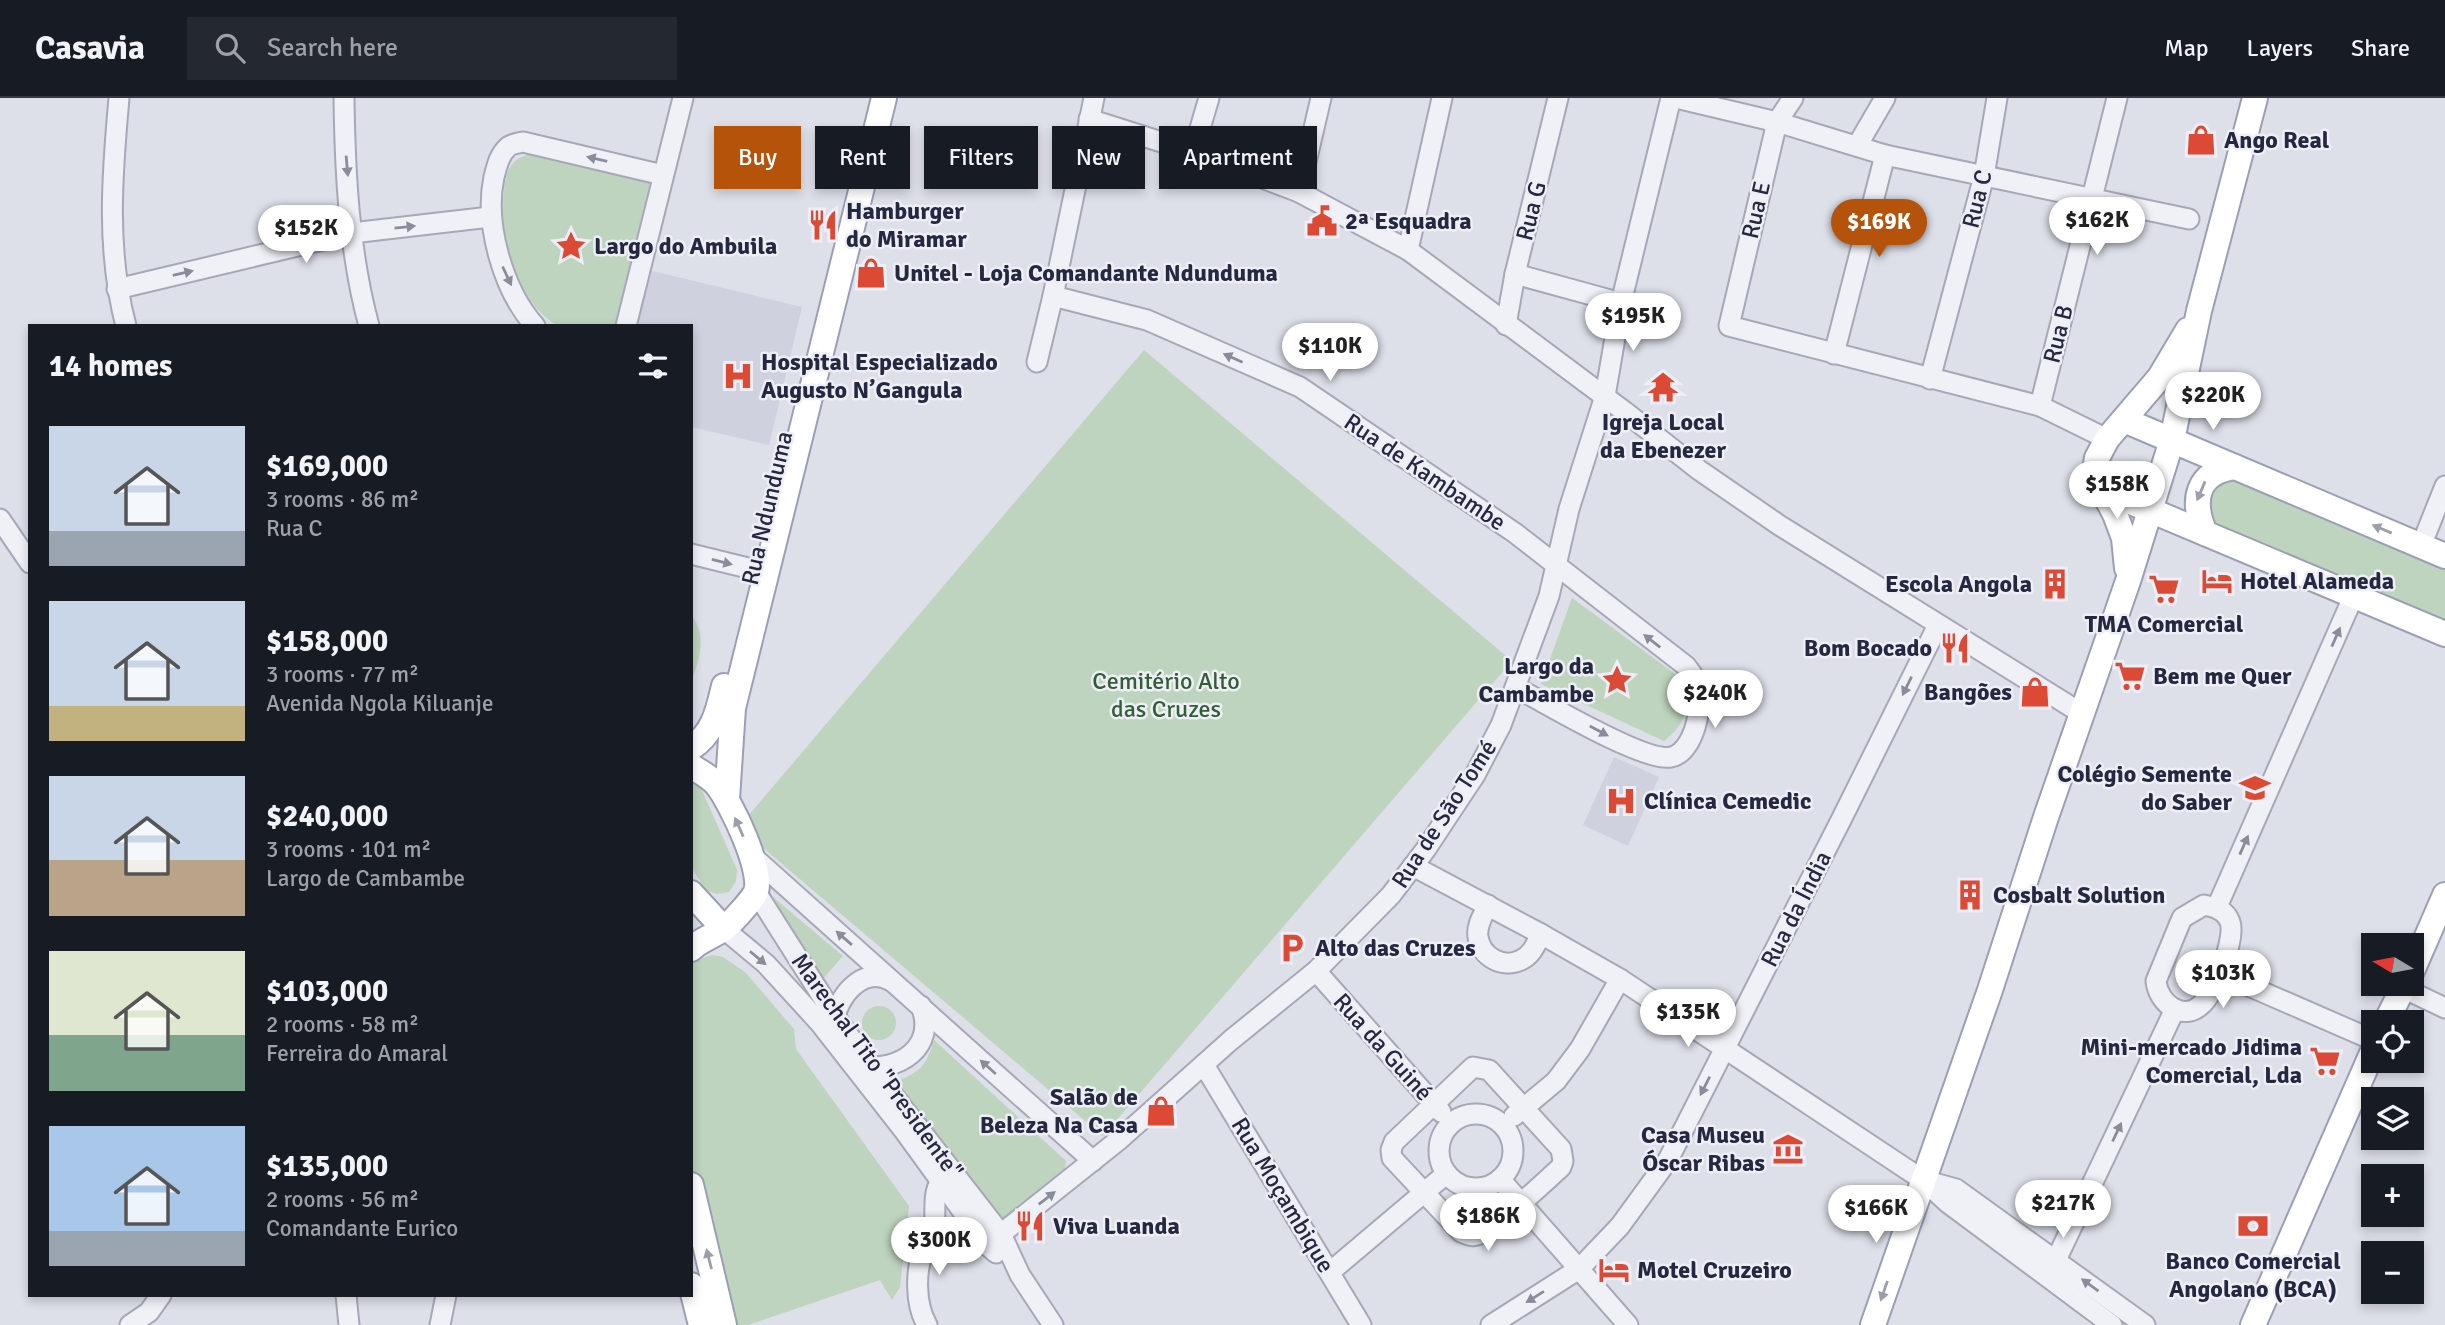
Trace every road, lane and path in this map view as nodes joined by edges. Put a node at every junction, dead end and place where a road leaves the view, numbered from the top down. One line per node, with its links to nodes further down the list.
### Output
1 (119, 98): 33 (street)
2 (344, 98): 30 (street, one-way to 30)
3 (683, 98): 23 (street)
4 (872, 98): 61 (main road, Rua Ndunduma)
5 (884, 98): 70 (main road, Rua Ndunduma)
6 (1094, 98): 17 (street)
7 (1209, 98): 19 (street)
8 (1321, 98): 26 (street)
9 (1442, 98): 31 (street)
10 (1558, 98): 32 (street, Rua G)
11 (1674, 98): 18 (street); 35 (street, Rua de São Tomé)
12 (1793, 98): 18 (street, Rua E)
13 (1885, 98): 21 (street)
14 (1997, 98): 24 (street, Rua C)
15 (2117, 98): 27 (street, Rua B)
16 (2255, 98): 36 (main road)
17 (1089, 119): 20 (street); 34 (street)
18 (1777, 122): 21 (street); 42 (street, Rua E)
19 (1201, 126)
20 (1159, 141)
21 (1857, 146): 22 (street)
22 (1885, 155): 24 (street); 42 (street)
23 (663, 175): 28 (street, one-way to 28); 40 (street)
24 (1984, 176): 27 (street); 44 (street, Rua C)
25 (1290, 189): 26 (street)
26 (1298, 192): 31 (street)
27 (2091, 200): 29 (street); 46 (street, Rua B)
28 (491, 217): 30 (street, one-way to 28); 39 (street, one-way to 39)
29 (2189, 219)
30 (352, 233): 33 (street, one-way to 30); 38 (street)
31 (1408, 250): 41 (street)
32 (1515, 274): 35 (street); 41 (street, Rua G)
33 (117, 289): 37 (street)
34 (1054, 296): 43 (street); 60 (street, Rua de Kambambe, one-way to 34)
35 (1621, 303): 45 (street, Rua de São Tomé)
36 (2199, 312): 47 (main road); 49 (main road)
37 (126, 324)
38 (368, 324)
39 (534, 324)
40 (626, 324)
41 (1506, 325): 45 (street)
42 (1834, 354): 44 (street)
43 (1037, 362)
44 (1930, 379): 46 (street)
45 (1605, 396): 60 (street, Rua de São Tomé); 64 (street)
46 (2040, 406): 48 (street)
47 (2124, 420): 48 (main road); 49 (main road)
48 (2107, 439): 52 (main road)
49 (2172, 440): 50 (main road); 53 (main road)
50 (2235, 467): 55 (main road, one-way to 55); 56 (main road, one-way to 50)
51 (2445, 486): 56 (street)
52 (2102, 490): 53 (main road); 62 (main road)
53 (2150, 510): 55 (main road); 62 (main road)
54 (0, 519): 59 (street)
55 (2205, 533): 63 (main road)
56 (2421, 546): 58 (main road)
57 (693, 554): 61 (street, one-way to 61)
58 (2445, 556)
59 (28, 560)
60 (1557, 567): 66 (street, Rua de São Tomé); 66 (street, Rua de Kambambe, one-way to 60)
61 (752, 569): 68 (main road, Rua Ndunduma)
62 (2128, 581): 67 (main road)
63 (2354, 595): 65 (main road); 77 (street, one-way to 63)
64 (1938, 625): 67 (street); 93 (street, Rua da Índia, one-way to 93)
65 (2445, 634)
66 (1517, 688): 72 (street, Rua de São Tomé)
67 (2081, 713): 106 (main road)
68 (693, 747)
69 (693, 767): 70 (main road)
70 (727, 799): 71 (main road, one-way to 70)
71 (751, 855): 73 (main road); 85 (street, Marechal Tito "Presidente", one-way to 71)
72 (1413, 866): 76 (street); 82 (street, Rua de São Tomé)
73 (756, 892): 78 (main road); 90 (street, Marechal Tito "Presidente")
74 (693, 895): 78 (main road)
75 (2445, 895): 80 (main road)
76 (1488, 905): 79 (street); 79 (street)
77 (2217, 907): 83 (street); 89 (street)
78 (724, 929): 81 (main road); 92 (street, Marechal Tito "Presidente", one-way to 92)
79 (1542, 934): 84 (street)
80 (2424, 943)
81 (693, 947)
82 (1316, 971): 95 (street, Rua de São Tomé); 98 (street, Rua da Guiné)
83 (2219, 973): 89 (street); 91 (street)
84 (1620, 979): 93 (street); 99 (street)
85 (895, 983): 87 (street, Marechal Tito "Presidente"); 90 (street)
86 (2424, 993): 88 (street)
87 (921, 1006): 96 (street); 102 (street, Marechal Tito "Presidente", one-way to 87)
88 (2445, 1008)
89 (2175, 1009): 114 (street, one-way to 89)
90 (834, 1015): 92 (street); 96 (street, Marechal Tito "Presidente")
91 (2361, 1035)
92 (832, 1040): 94 (street, Marechal Tito "Presidente")
93 (1724, 1048): 106 (street); 113 (street, Rua da Índia, one-way to 113)
94 (851, 1064): 96 (street); 104 (street, Marechal Tito "Presidente")
95 (1204, 1065): 102 (street, Rua de São Tomé); 115 (street, Rua Moçambique)
96 (872, 1068): 104 (street, Marechal Tito "Presidente")
97 (2363, 1073): 133 (main road)
98 (1434, 1104): 99 (street); 100 (street, Rua da Guiné); 107 (street)
99 (1523, 1108): 101 (street); 109 (street)
100 (1451, 1124): 101 (street); 103 (street)
101 (1503, 1126): 105 (street)
102 (1093, 1161): 112 (street, Rua de São Tomé, one-way to 102)
103 (1446, 1174): 105 (street); 107 (street)
104 (946, 1175): 110 (street, Marechal Tito "Presidente"); 111 (street)
105 (1500, 1179): 109 (street)
106 (1923, 1180): 114 (street); 130 (main road, one-way to 130)
107 (1424, 1192): 109 (street); 115 (street)
108 (693, 1193): 124 (main road, one-way to 108)
109 (1521, 1202): 113 (street)
110 (972, 1210): 111 (street); 112 (street, Marechal Tito "Presidente")
111 (934, 1231): 125 (street)
112 (994, 1239): 126 (street, Marechal Tito "Presidente")
113 (1579, 1269): 128 (street, Rua da Índia, one-way to 128); 129 (street)
114 (2052, 1269): 131 (street); 132 (street, one-way to 114)
115 (1329, 1272): 127 (street, Rua Moçambique)
116 (693, 1293): 123 (main road)
117 (160, 1297): 120 (street)
118 (346, 1297): 121 (street)
119 (446, 1297): 122 (street)
120 (130, 1325)
121 (349, 1325)
122 (440, 1325)
123 (701, 1325)
124 (724, 1325)
125 (927, 1325)
126 (1053, 1325)
127 (1361, 1325)
128 (1491, 1325)
129 (1629, 1325)
130 (1873, 1325)
131 (2112, 1325)
132 (2145, 1325)
133 (2253, 1325)

